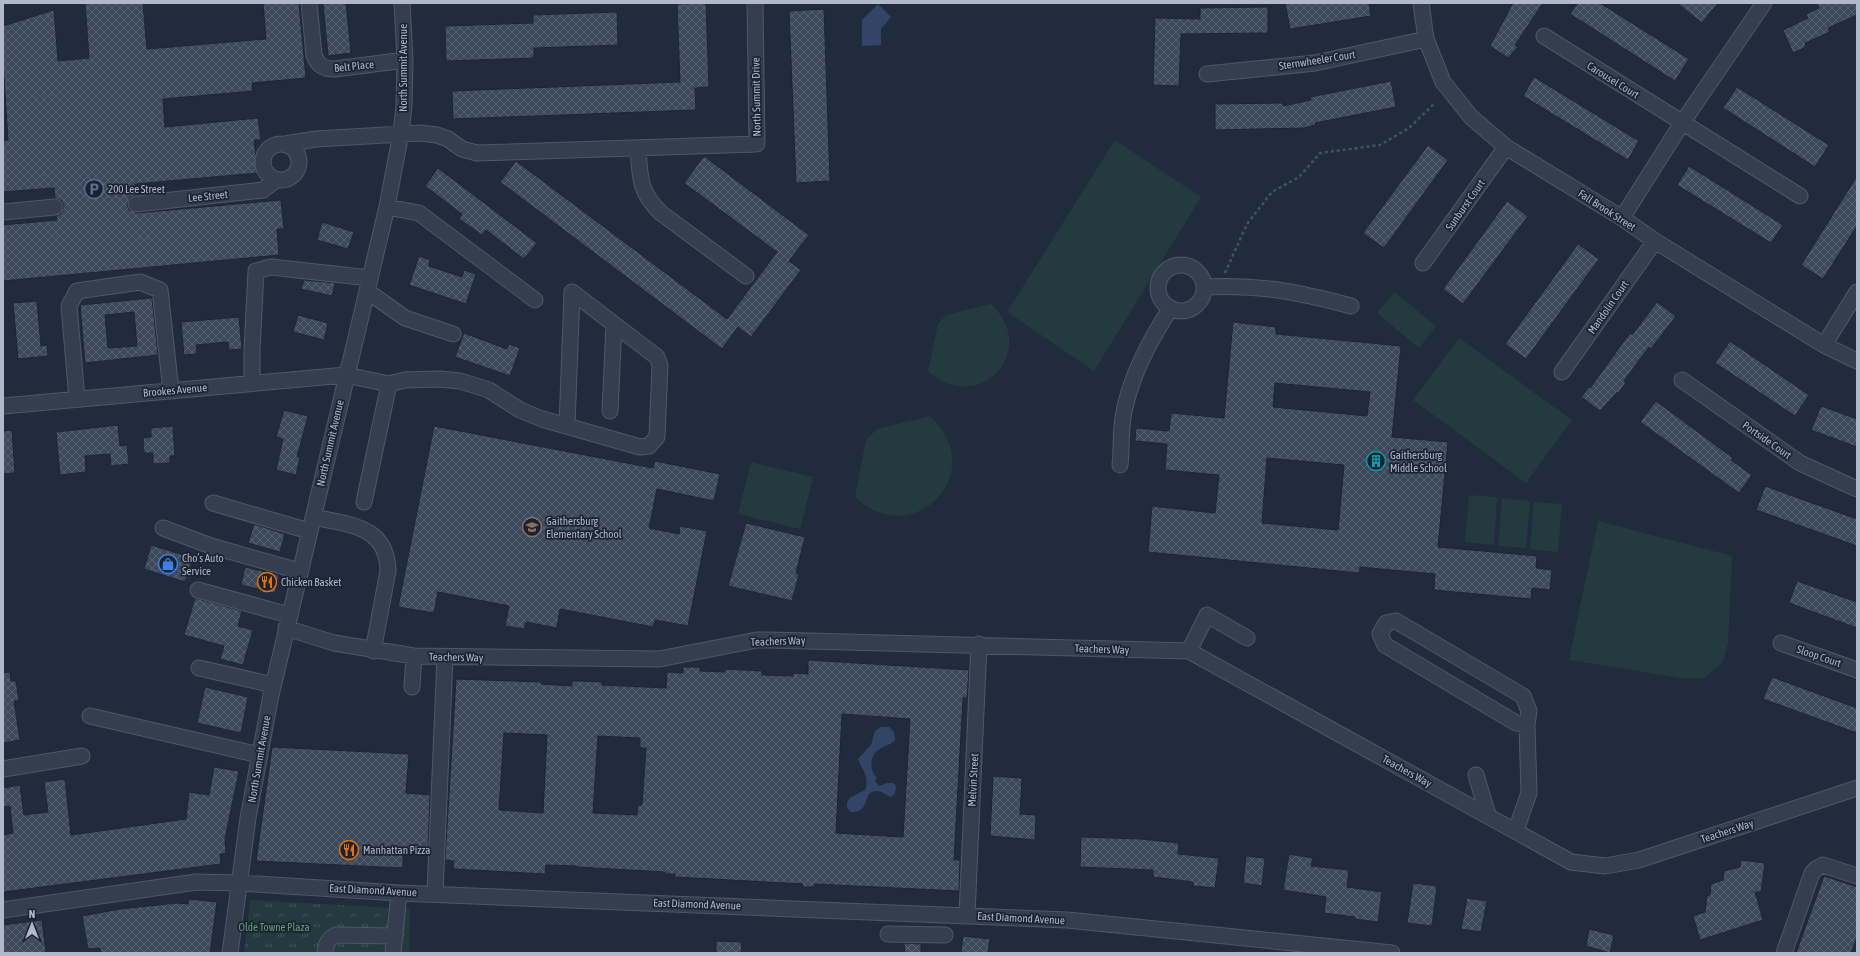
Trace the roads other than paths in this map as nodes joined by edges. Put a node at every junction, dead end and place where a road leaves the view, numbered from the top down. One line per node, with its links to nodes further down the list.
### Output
1 (309, 3): 8 (street, Belt Place)
2 (402, 3): 8 (street, North Summit Avenue)
3 (755, 3): 14 (street, North Summit Drive)
4 (1421, 3): 7 (street, Fall Brook Street)
5 (1764, 3): 10 (street)
6 (1544, 36): 10 (street, Carousel Court)
7 (1426, 39): 9 (street, Sternwheeler Court); 13 (street, Fall Brook Street)
8 (405, 60): 11 (street, North Summit Avenue)
9 (1207, 74)
10 (1682, 123): 16 (street, Carousel Court); 21 (street)
11 (401, 132): 12 (street); 14 (street, North Summit Drive); 19 (street, North Summit Avenue)
12 (285, 144): 15 (street); 15 (street, Lee Street)
13 (1506, 147): 21 (street, Fall Brook Street); 23 (street, Sunburst Court)
14 (638, 148): 24 (street)
15 (276, 180): 17 (street, Lee Street)
16 (1800, 196)
17 (136, 204)
18 (55, 207): 20 (street)
19 (388, 207): 25 (street, North Summit Avenue); 28 (street)
20 (3, 212)
21 (1622, 218): 22 (street, Fall Brook Street)
22 (1655, 241): 33 (street, Fall Brook Street); 35 (street, Mandolin Court)
23 (1423, 263)
24 (746, 276)
25 (369, 284): 32 (street); 36 (street, North Summit Avenue); 38 (street)
26 (1212, 287): 29 (street); 30 (street); 30 (street)
27 (1857, 292): 33 (street)
28 (535, 300)
29 (1351, 306)
30 (1171, 308): 45 (street)
31 (614, 324): 43 (street); 44 (street); 44 (street)
32 (452, 334)
33 (1824, 345): 34 (street, Fall Brook Street)
34 (1857, 361)
35 (1562, 372)
36 (346, 375): 38 (street, Brookes Avenue); 39 (street, Brookes Avenue); 49 (street, North Summit Avenue)
37 (1682, 380): 46 (street, Portside Court)
38 (252, 384): 40 (street, Brookes Avenue)
39 (389, 384): 44 (street); 47 (street)
40 (171, 391): 41 (street, Brookes Avenue); 41 (street)
41 (77, 399): 42 (street, Brookes Avenue)
42 (3, 406)
43 (610, 411)
44 (567, 426)
45 (1120, 465)
46 (1857, 489)
47 (364, 502)
48 (213, 504): 49 (street)
49 (311, 524): 51 (street, North Summit Avenue); 57 (street)
50 (163, 528): 51 (street)
51 (299, 571): 53 (street, North Summit Avenue)
52 (198, 590): 53 (street, Teachers Way)
53 (288, 622): 57 (street, Teachers Way); 63 (street, North Summit Avenue)
54 (1247, 638): 58 (street)
55 (1782, 643): 62 (street, Sloop Court)
56 (979, 644): 58 (street, Teachers Way); 60 (street, Teachers Way); 79 (street, Melvin Street)
57 (373, 651): 59 (street, Teachers Way)
58 (1189, 651): 72 (street, Teachers Way)
59 (414, 656): 60 (street, Teachers Way); 64 (street)
60 (445, 657): 77 (street)
61 (199, 668): 63 (street)
62 (1857, 670)
63 (273, 685): 67 (street, North Summit Avenue)
64 (412, 687)
65 (90, 716): 67 (street)
66 (1527, 725): 66 (street); 73 (street)
67 (259, 755): 75 (street, North Summit Avenue)
68 (82, 756): 69 (street)
69 (3, 769)
70 (1476, 775): 72 (street)
71 (1857, 788): 73 (street, Teachers Way)
72 (1488, 815): 73 (street, Teachers Way)
73 (1516, 830)
74 (1857, 876): 87 (street)
75 (240, 883): 76 (street, East Diamond Avenue); 78 (street, East Diamond Avenue); 83 (street, North Summit Avenue)
76 (399, 893): 77 (street, East Diamond Avenue); 82 (street)
77 (435, 893): 79 (street, East Diamond Avenue)
78 (3, 910)
79 (968, 915): 86 (street, East Diamond Avenue)
80 (888, 934): 81 (street)
81 (945, 935)
82 (395, 936): 84 (street); 85 (street)
83 (230, 953)
84 (325, 953)
85 (393, 953)
86 (1392, 953)
87 (1784, 953)

